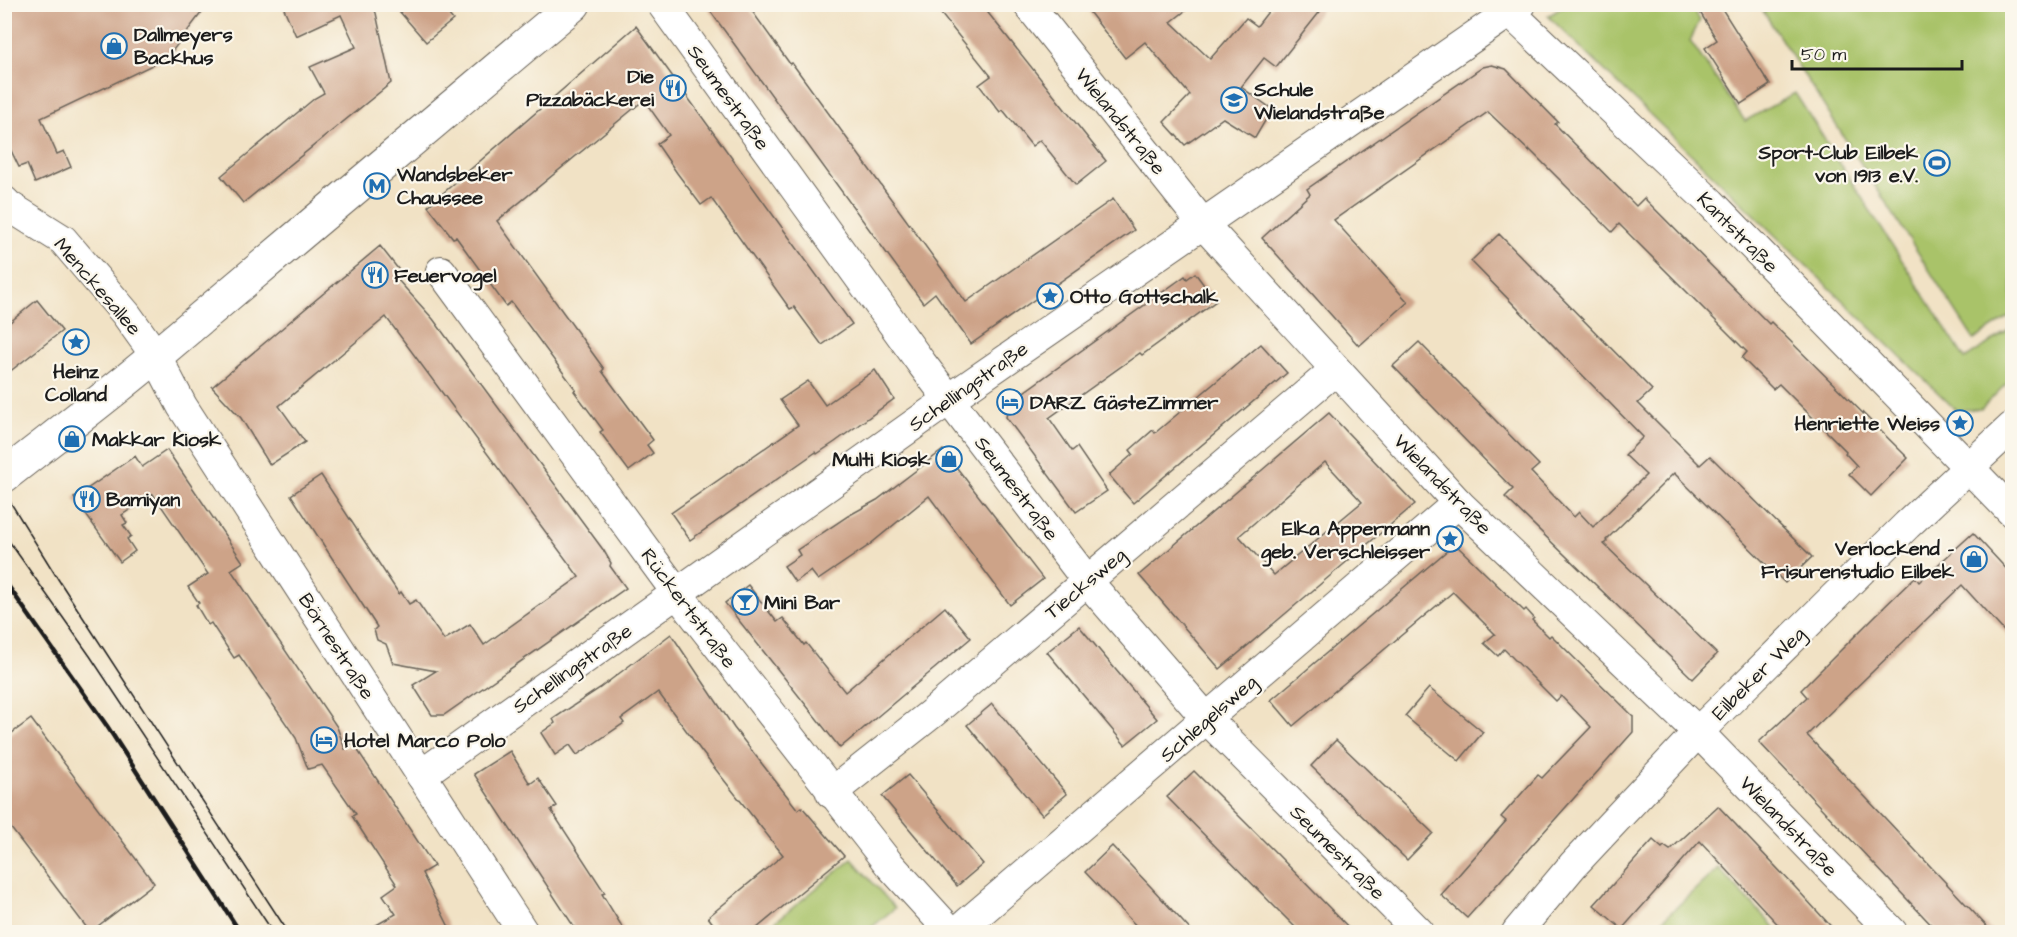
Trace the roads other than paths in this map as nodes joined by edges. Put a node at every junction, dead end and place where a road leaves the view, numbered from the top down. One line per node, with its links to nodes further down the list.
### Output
1 (574, 4): 8 (main road)
2 (662, 4): 10 (street, Seumestraße)
3 (1028, 4): 6 (street, Wielandstraße)
4 (1510, 7): 6 (street, Schellingstraße); 12 (street, Kantstraße)
5 (4, 201): 8 (street, Menckesallee)
6 (1203, 224): 9 (street, Wielandstraße); 10 (street, Schellingstraße)
7 (441, 271): 17 (street, Rückertstraße)
8 (156, 356): 13 (main road); 20 (street, Börnestraße)
9 (1335, 370): 14 (street, Wielandstraße); 16 (street, Tiecksweg)
10 (950, 399): 16 (street, Seumestraße); 17 (street, Schellingstraße)
11 (2013, 427): 12 (street, Eilbeker Weg)
12 (1968, 466): 15 (street, Kantstraße); 19 (street, Eilbeker Weg)
13 (4, 476)
14 (1458, 503): 18 (street, Schlegelsweg); 19 (street, Wielandstraße)
15 (2013, 512)
16 (1088, 582): 18 (street, Seumestraße); 21 (street, Tiecksweg)
17 (677, 593): 20 (street, Schellingstraße); 21 (street, Rückertstraße)
18 (1207, 719): 24 (street, Schlegelsweg); 25 (street, Seumestraße)
19 (1698, 732): 26 (street, Eilbeker Weg); 27 (street, Wielandstraße)
20 (421, 775): 22 (street, Börnestraße)
21 (831, 793): 23 (street, Rückertstraße)
22 (524, 933)
23 (951, 933)
24 (957, 933)
25 (1419, 933)
26 (1517, 933)
27 (1892, 933)

